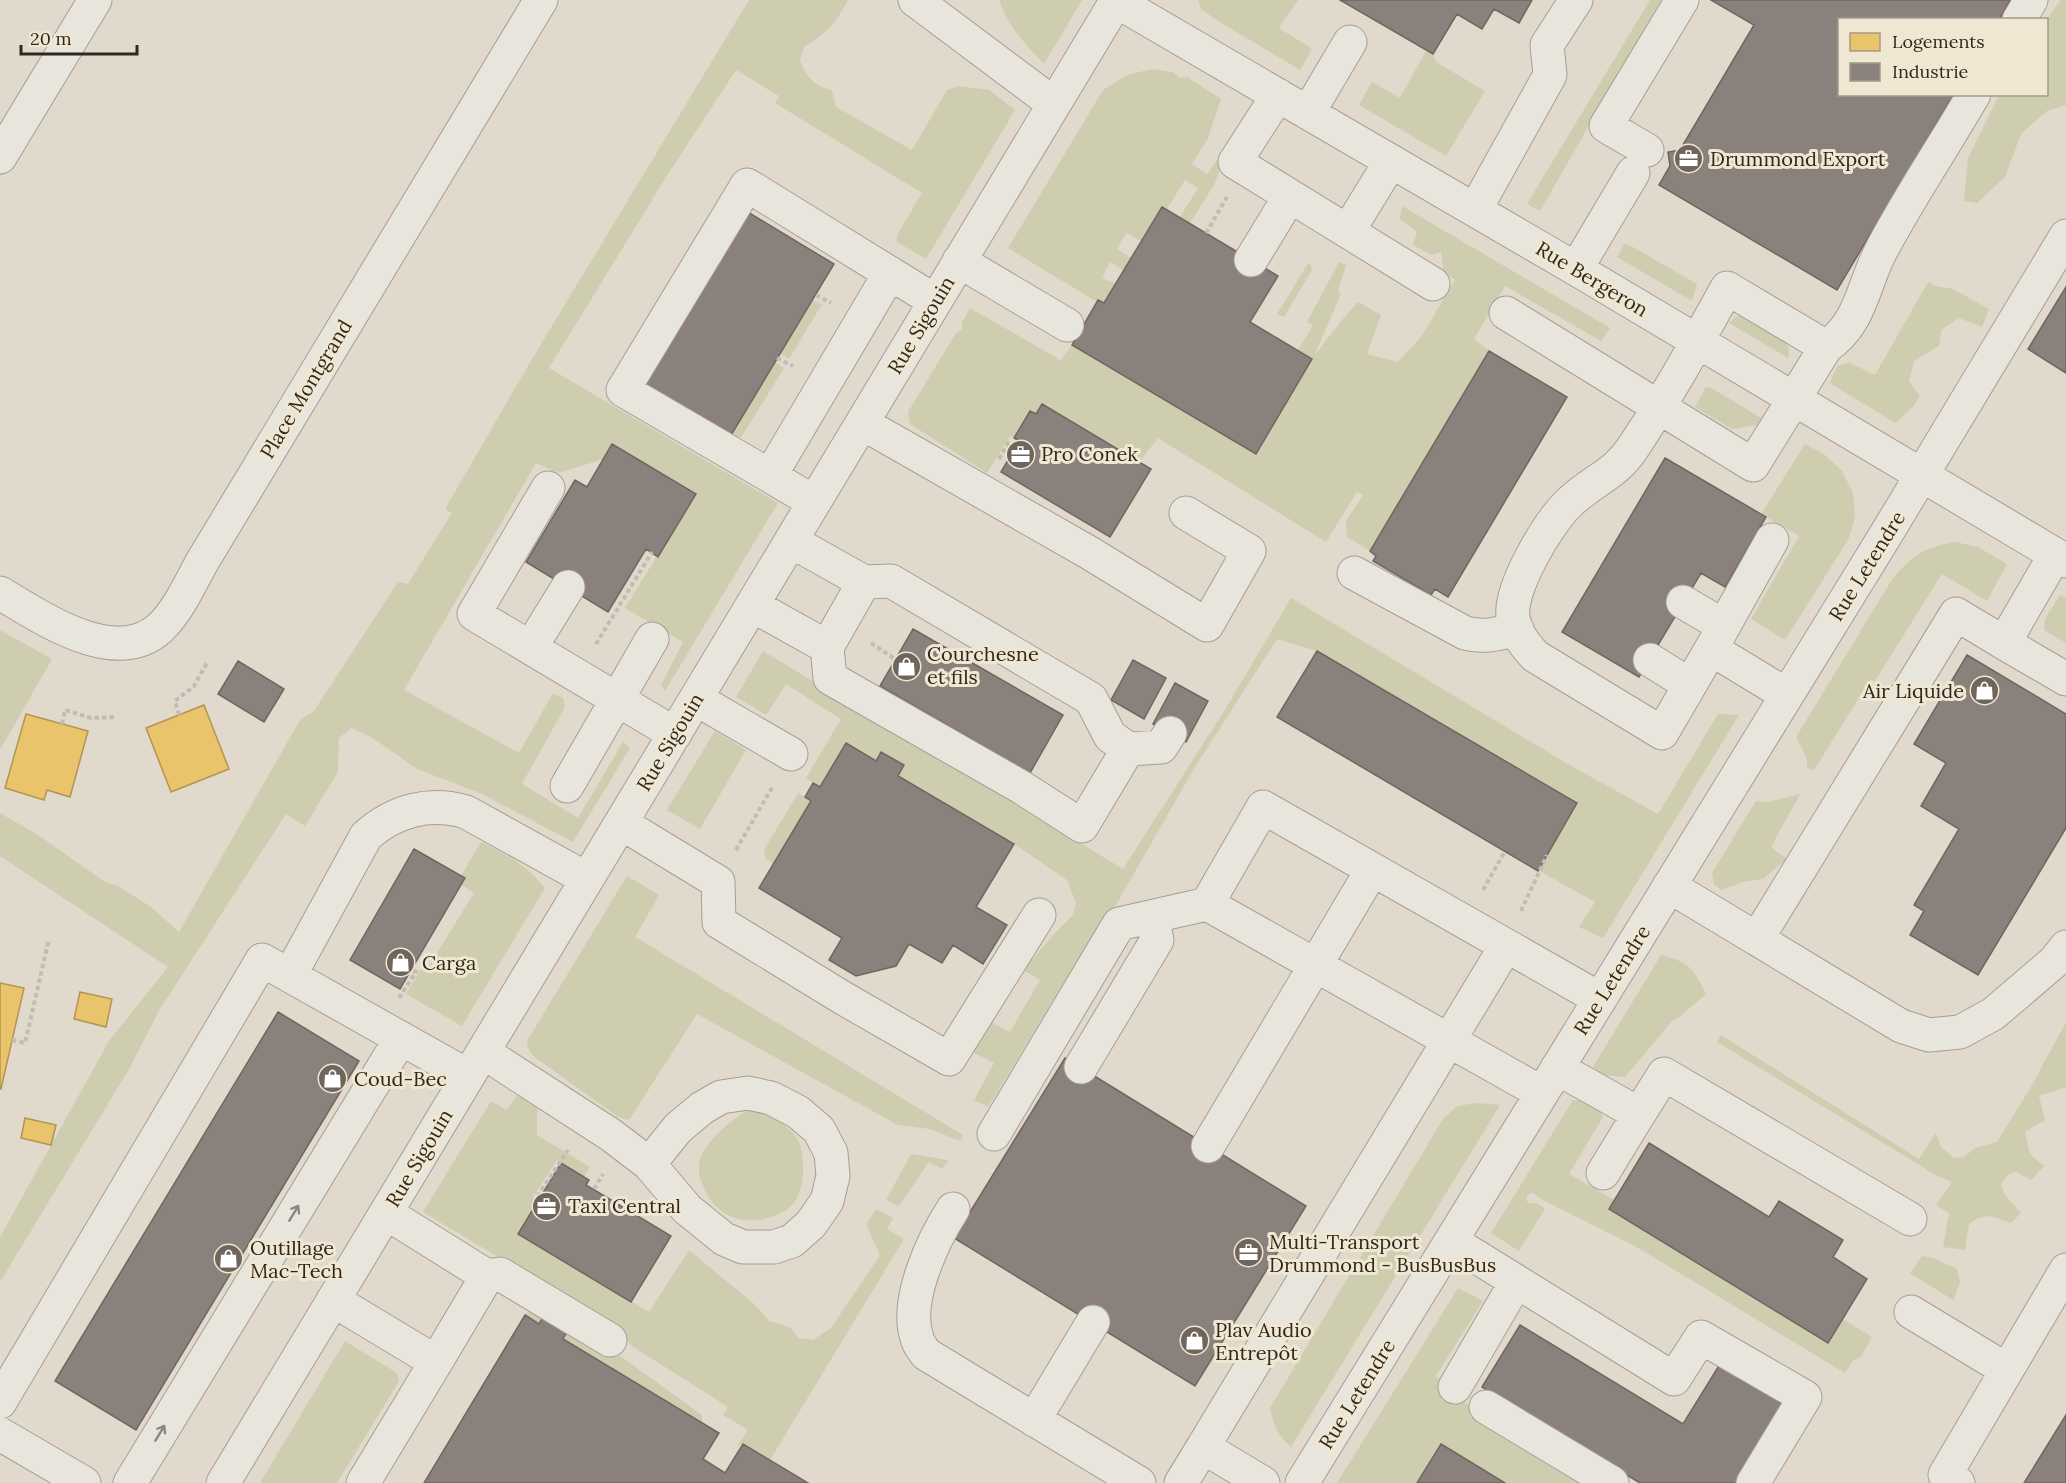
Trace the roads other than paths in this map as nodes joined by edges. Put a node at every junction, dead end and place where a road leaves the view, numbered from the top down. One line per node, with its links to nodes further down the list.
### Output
1 (94, 0): 14 (street)
2 (541, 0): 44 (street, Place Montgrand)
3 (915, 0): 12 (street)
4 (1116, 0): 10 (street, Rue Bergeron); 12 (street, Rue Sigouin)
5 (1576, 0): 17 (street)
6 (1682, 0): 22 (street)
7 (2031, 0): 8 (street)
8 (2020, 18)
9 (1350, 42): 13 (street)
10 (1278, 95): 13 (street, Rue Bergeron); 16 (street)
11 (1973, 96): 29 (street)
12 (1054, 104): 21 (street, Rue Sigouin)
13 (1308, 112): 15 (street, Rue Bergeron)
14 (0, 157)
15 (1391, 161): 17 (street, Rue Bergeron); 18 (street)
16 (1290, 196): 18 (street); 20 (street)
17 (1475, 210): 22 (street, Rue Bergeron)
18 (1348, 231): 24 (street)
19 (2066, 236): 34 (street, Rue Letendre)
20 (1251, 260)
21 (959, 261): 25 (street, Rue Sigouin); 27 (street)
22 (1576, 269): 28 (street, Rue Bergeron)
23 (890, 273): 25 (street); 33 (street); 33 (street)
24 (1433, 284)
25 (935, 300): 32 (street, Rue Sigouin)
26 (1506, 313): 31 (street)
27 (1066, 325)
28 (1697, 342): 29 (street); 30 (street, Rue Bergeron); 31 (street)
29 (1826, 347): 30 (street)
30 (1794, 400): 31 (street); 34 (street, Rue Bergeron)
31 (1658, 406): 47 (street)
32 (862, 423): 36 (street, Rue Sigouin); 37 (street)
33 (770, 476): 36 (street)
34 (1922, 476): 40 (street, Rue Bergeron); 56 (street, Rue Letendre)
35 (548, 488): 51 (street)
36 (814, 502): 39 (street, Rue Sigouin)
37 (1186, 513)
38 (1772, 540): 48 (street)
39 (791, 541): 42 (street); 46 (street, Rue Sigouin)
40 (2061, 558): 50 (street)
41 (1354, 573): 47 (street)
42 (864, 582): 52 (street); 59 (street)
43 (567, 587): 51 (street)
44 (0, 593)
45 (1683, 602): 48 (street)
46 (752, 605): 52 (street); 58 (street, Rue Sigouin)
47 (1517, 629): 55 (street)
48 (1717, 637): 55 (street); 56 (street)
49 (652, 639): 57 (street)
50 (2004, 643): 54 (street); 71 (street)
51 (531, 647): 57 (street)
52 (827, 647): 59 (street)
53 (1650, 660): 55 (street)
54 (2066, 679)
55 (1690, 685)
56 (1787, 695): 67 (street, Rue Letendre)
57 (618, 699): 61 (street); 63 (street)
58 (696, 699): 61 (street, Rue Sigouin); 62 (street)
59 (1122, 732): 60 (street)
60 (1170, 733)
61 (675, 734): 64 (street, Rue Sigouin)
62 (791, 754)
63 (567, 786)
64 (621, 823): 66 (street, Rue Sigouin); 69 (street)
65 (1372, 870): 68 (street); 72 (street); 74 (street)
66 (587, 879): 75 (street); 79 (street, Rue Sigouin)
67 (1669, 886): 71 (street); 76 (street, Rue Letendre)
68 (1207, 904): 70 (street); 74 (street)
69 (1039, 915)
70 (1152, 917): 80 (street); 83 (street)
71 (1756, 939): 73 (street)
72 (1506, 946): 76 (street); 78 (street)
73 (2066, 947)
74 (1316, 965): 78 (street); 84 (street)
75 (290, 975): 77 (street); 101 (street)
76 (1600, 999): 81 (street, Rue Letendre)
77 (401, 1038): 79 (street); 108 (street, one-way to 77)
78 (1450, 1040): 81 (street); 105 (street)
79 (476, 1064): 85 (street); 88 (street, Rue Sigouin)
80 (1081, 1067)
81 (1550, 1081): 82 (street); 90 (street, Rue Letendre)
82 (1639, 1114): 86 (street); 89 (street)
83 (994, 1134)
84 (1208, 1146)
85 (650, 1164): 85 (street)
86 (1603, 1173)
87 (953, 1209): 103 (street)
88 (386, 1214): 92 (street); 94 (street, Rue Sigouin)
89 (1910, 1219)
90 (1451, 1241): 93 (street); 114 (street, Rue Letendre)
91 (2066, 1270): 99 (street)
92 (488, 1276): 97 (street); 98 (street)
93 (1516, 1282): 100 (street); 116 (street)
94 (333, 1300): 98 (street); 109 (street, Rue Sigouin)
95 (1911, 1312): 99 (street)
96 (1093, 1322): 103 (street)
97 (610, 1340)
98 (436, 1362): 110 (street)
99 (2007, 1370): 107 (street)
100 (1455, 1387)
101 (0, 1402)
102 (1486, 1407): 115 (street)
103 (1034, 1420): 111 (street)
104 (0, 1434): 106 (street)
105 (1203, 1447): 112 (street); 113 (street)
106 (67, 1479)
107 (1948, 1480)
108 (129, 1483)
109 (223, 1483)
110 (363, 1483)
111 (1139, 1483)
112 (1181, 1483)
113 (1263, 1483)
114 (1302, 1483)
115 (1612, 1483)
116 (1753, 1483)

